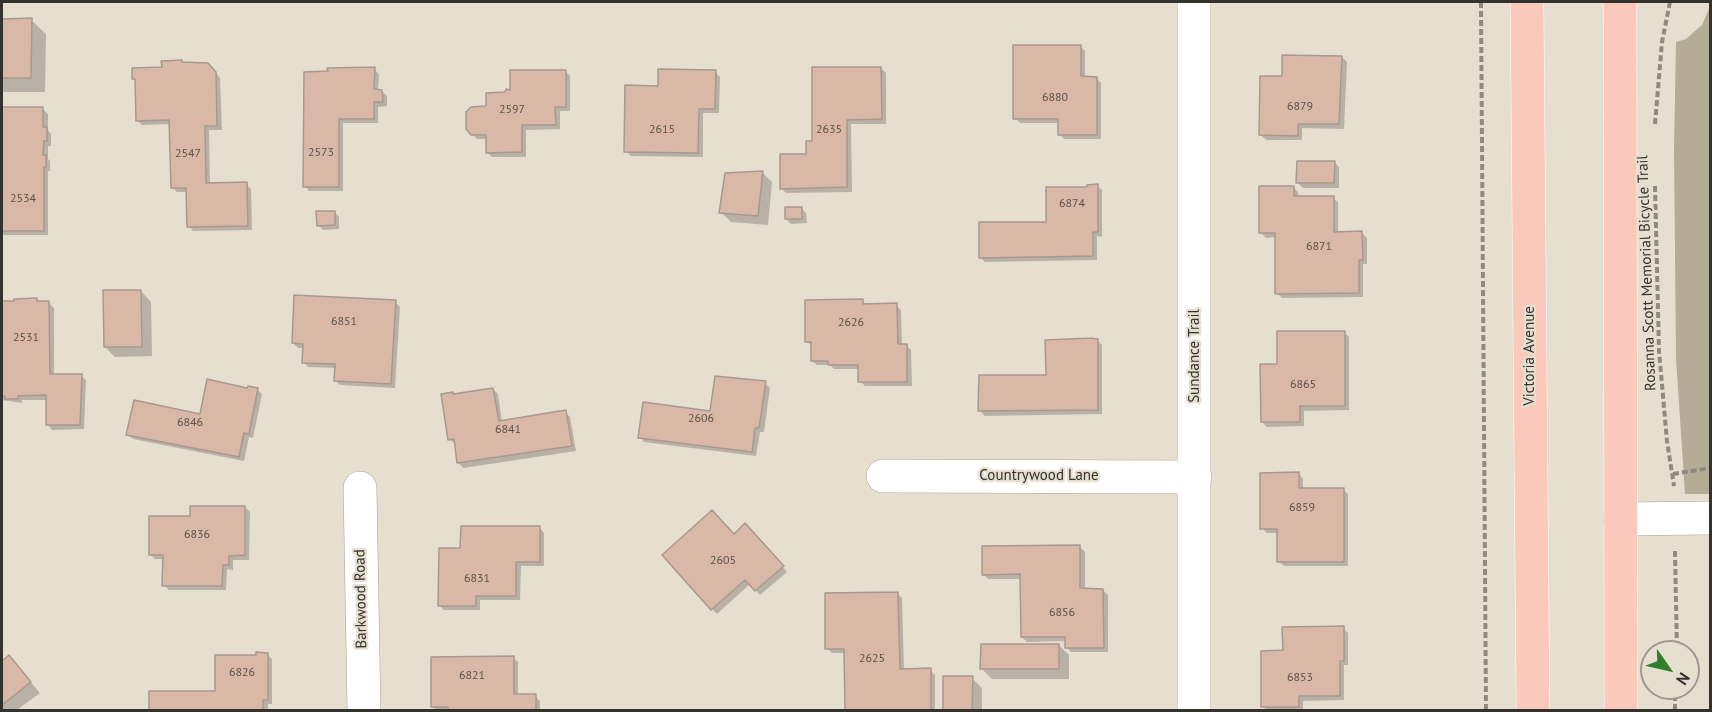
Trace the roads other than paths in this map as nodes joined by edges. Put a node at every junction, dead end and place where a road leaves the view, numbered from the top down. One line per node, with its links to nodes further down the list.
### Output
1 (1194, 2): 5 (street, Sundance Trail)
2 (1527, 2): 11 (main road, Victoria Avenue)
3 (1620, 2): 8 (main road)
4 (883, 476): 5 (street, Countrywood Lane)
5 (1196, 477): 10 (street, Sundance Trail)
6 (360, 488): 9 (street, Barkwood Road)
7 (1710, 518): 8 (street)
8 (1620, 519): 12 (main road)
9 (364, 711)
10 (1194, 711)
11 (1533, 711)
12 (1621, 711)

